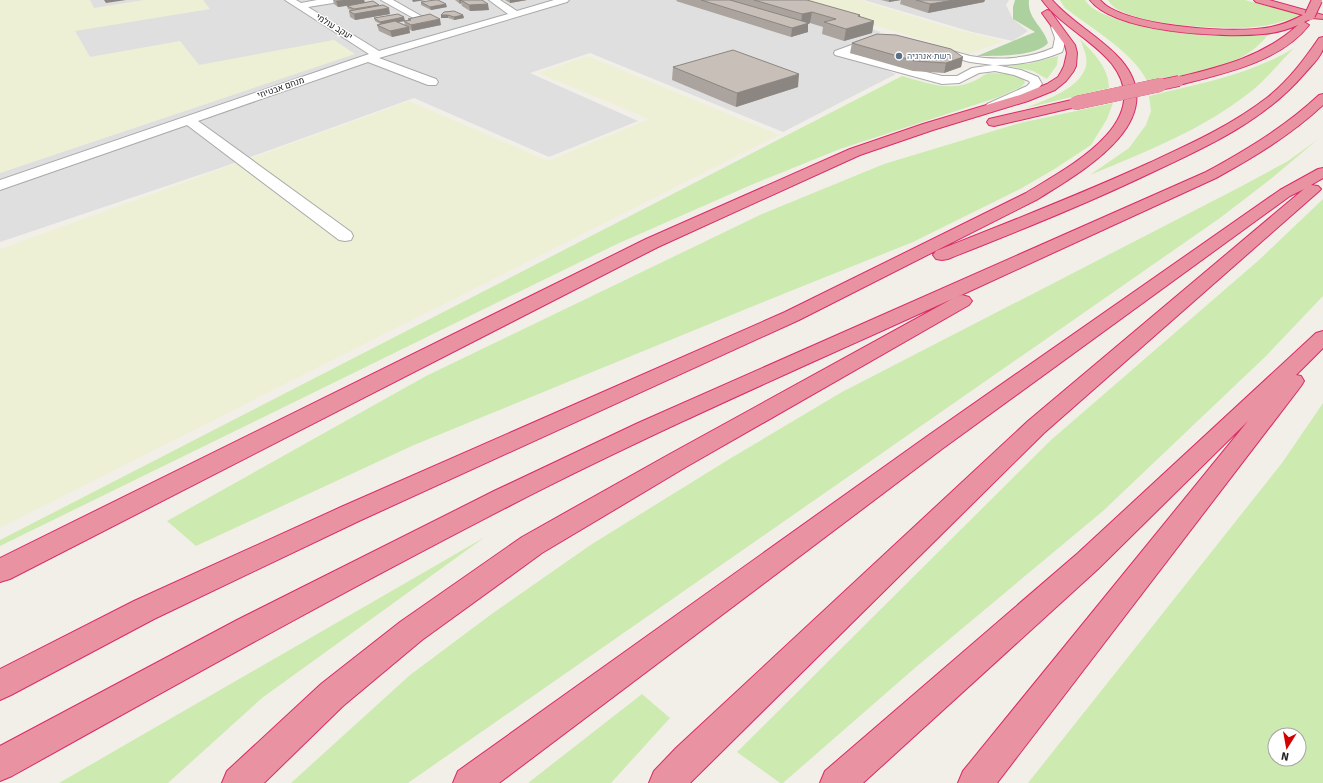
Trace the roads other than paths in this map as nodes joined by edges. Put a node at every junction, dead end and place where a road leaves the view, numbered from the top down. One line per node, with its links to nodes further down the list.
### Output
1 (333, 0): 12 (street)
2 (386, 0): 15 (street)
3 (494, 0): 14 (street)
4 (564, 0): 14 (street, מנחם אבטיחי)
5 (1046, 0): 18 (highway); 37 (highway)
6 (1095, 0): 17 (highway)
7 (1259, 0): 16 (highway)
8 (1267, 0): 16 (highway)
9 (1281, 0): 13 (highway)
10 (1317, 0): 11 (highway); 17 (highway, bridge)
11 (1323, 2)
12 (294, 3): 22 (street, יעקב עולמי)
13 (1323, 11)
14 (515, 14): 22 (street, מנחם אבטיחי)
15 (418, 17)
16 (1323, 17)
17 (1300, 24): 29 (highway, bridge)
18 (1056, 27): 23 (street); 27 (highway)
19 (889, 38): 24 (street)
20 (1323, 40): 37 (highway)
21 (925, 46): 23 (street)
22 (373, 56): 25 (street, יעקב עולמי); 28 (street, מנחם אבטיחי)
23 (981, 60): 24 (street)
24 (936, 79): 27 (street)
25 (432, 82)
26 (1323, 98): 35 (highway)
27 (983, 110): 34 (highway)
28 (188, 120): 33 (street, מנחם אבטיחי); 36 (street)
29 (984, 125)
30 (962, 131): 34 (highway)
31 (1323, 172): 46 (highway)
32 (1323, 180): 47 (highway)
33 (0, 185)
34 (704, 219): 40 (highway)
35 (1083, 233): 44 (highway); 45 (highway)
36 (345, 236)
37 (792, 316): 43 (highway)
38 (1323, 336): 48 (highway)
39 (1323, 344): 49 (highway)
40 (417, 363): 41 (highway); 42 (highway)
41 (0, 571)
42 (0, 587)
43 (0, 685)
44 (0, 764)
45 (239, 783)
46 (470, 783)
47 (666, 783)
48 (837, 783)
49 (975, 783)

